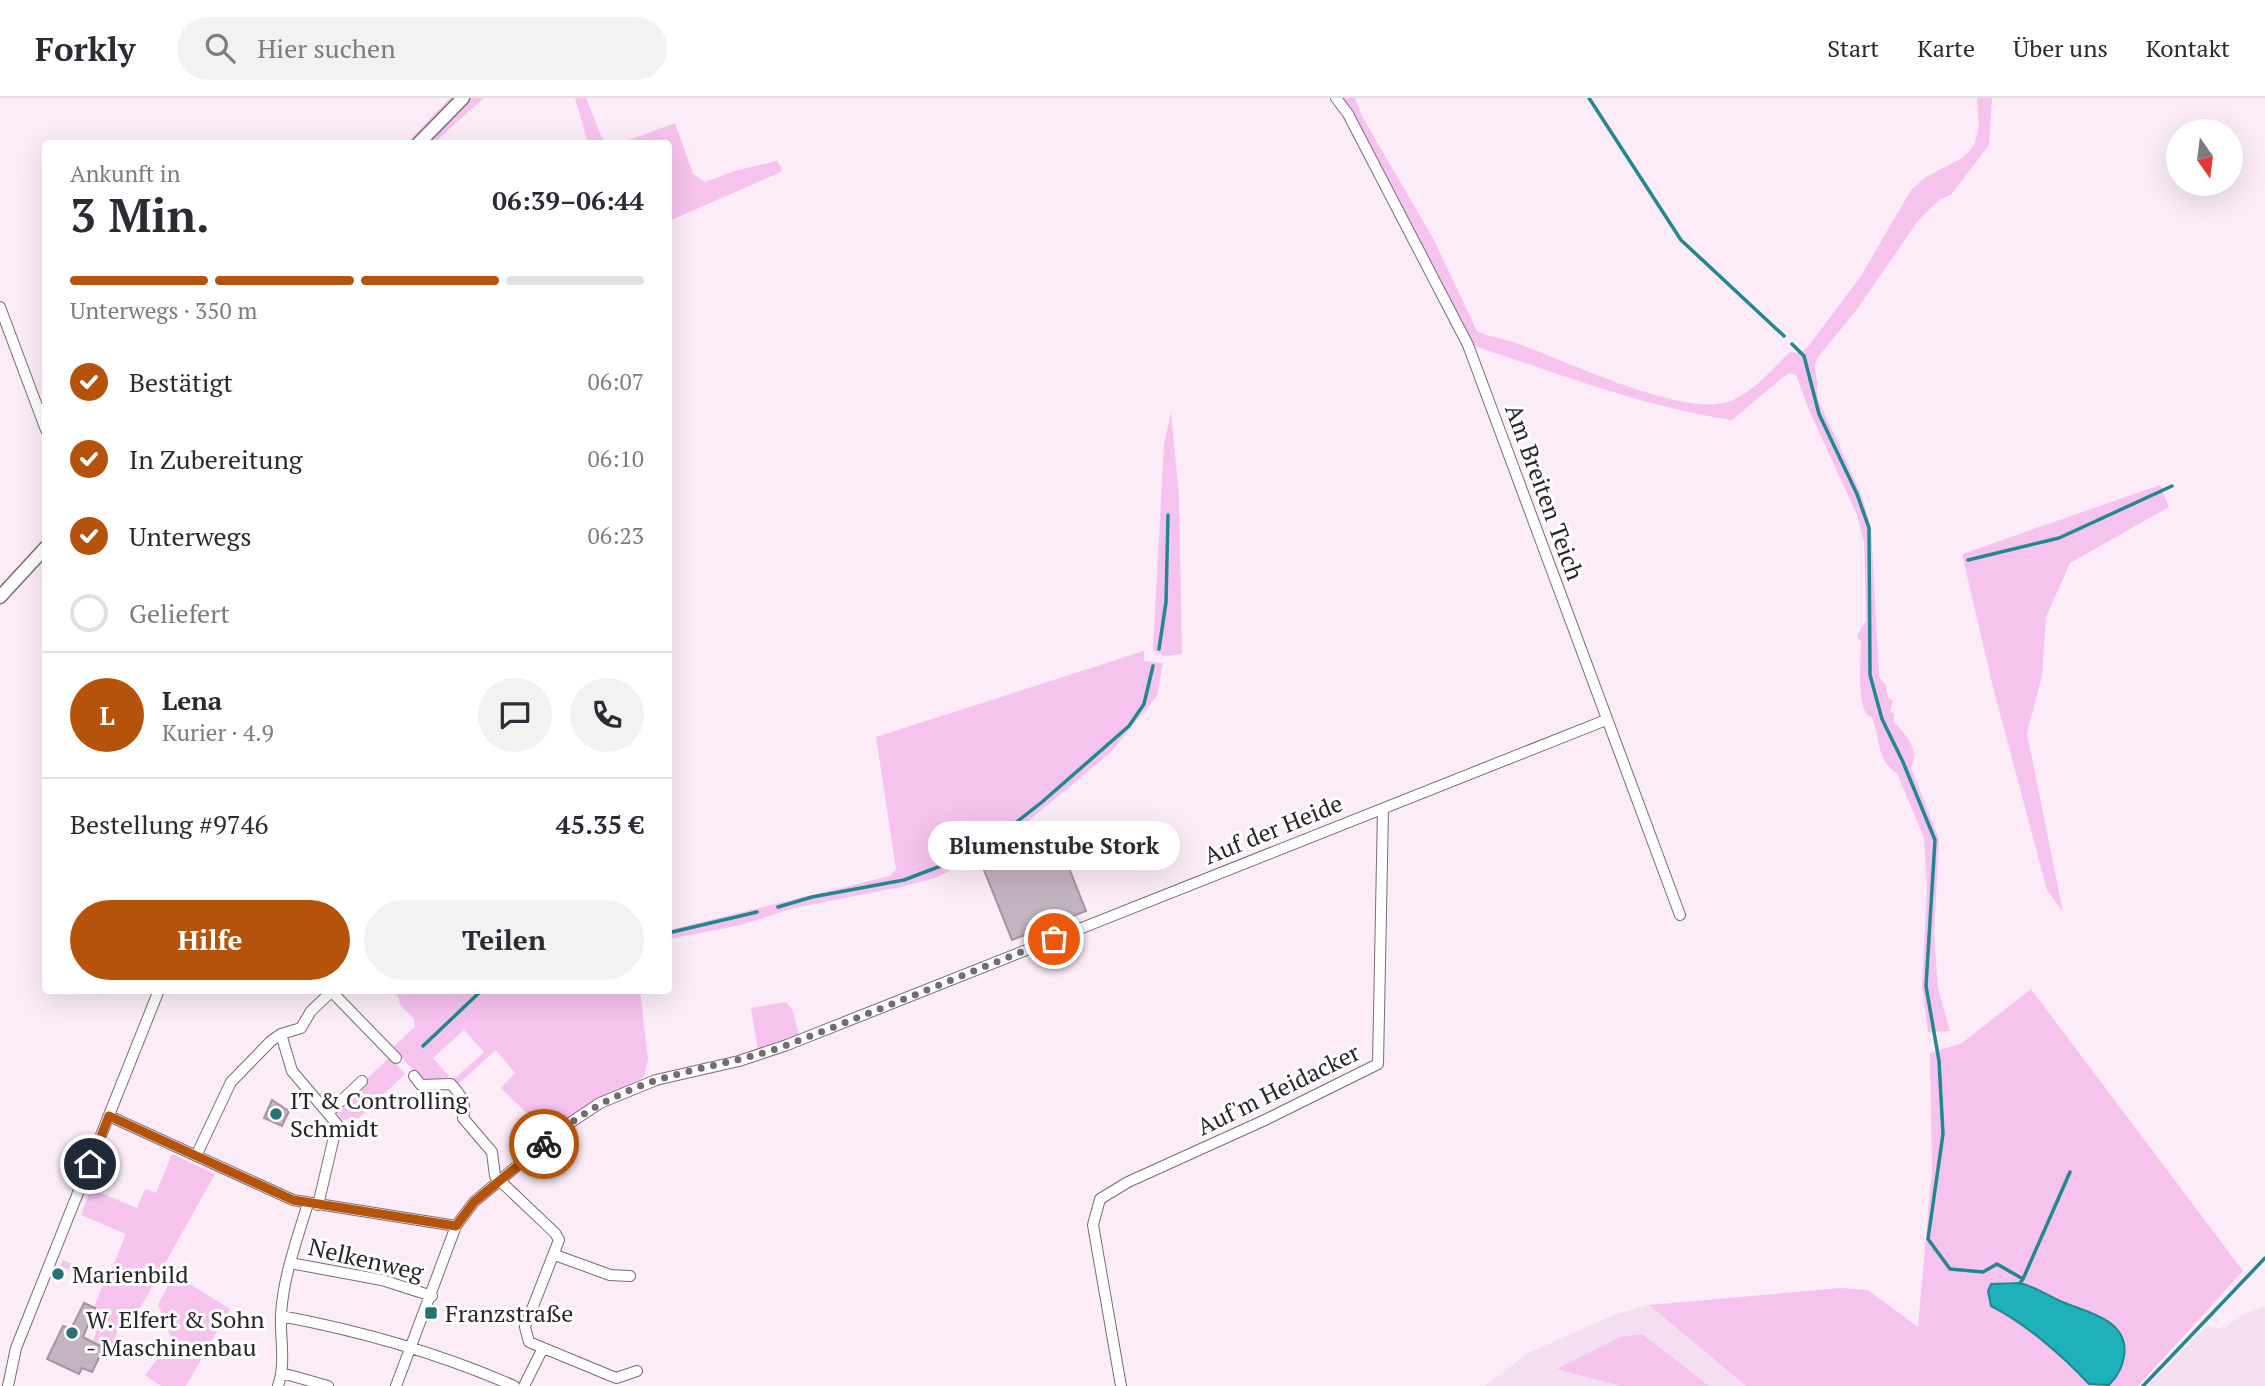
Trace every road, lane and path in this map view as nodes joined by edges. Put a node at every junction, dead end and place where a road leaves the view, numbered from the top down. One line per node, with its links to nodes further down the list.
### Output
1 (463, 98): 3 (street)
2 (1336, 98): 8 (street, Am Breiten Teich)
3 (422, 140)
4 (0, 307): 5 (street)
5 (42, 419)
6 (42, 551): 7 (street)
7 (0, 597)
8 (1606, 720): 9 (street, Auf der Heide); 10 (street, Am Breiten Teich)
9 (1383, 808): 21 (street, Auf der Heide); 39 (street, Auf'm Heidacker)
10 (1680, 915)
11 (157, 994): 19 (street)
12 (328, 994): 14 (street)
13 (334, 994): 15 (street)
14 (281, 1034): 18 (street); 20 (street)
15 (396, 1058)
16 (414, 1076): 21 (street)
17 (362, 1081): 18 (street)
18 (329, 1112): 22 (street)
19 (109, 1116): 20 (street); 33 (street)
20 (196, 1156): 22 (street)
21 (500, 1181): 23 (street, Auf der Heide); 24 (street)
22 (313, 1204): 23 (street); 25 (street)
23 (456, 1226): 27 (street, Auf der Heide)
24 (555, 1255): 26 (street); 30 (street)
25 (290, 1263): 27 (street, Nelkenweg); 28 (street)
26 (630, 1276)
27 (432, 1296): 29 (street, Auf der Heide)
28 (281, 1316): 29 (street); 32 (street)
29 (412, 1347): 36 (street, Auf der Heide); 37 (street)
30 (543, 1348): 31 (street); 38 (street)
31 (637, 1371)
32 (282, 1373): 34 (street); 35 (street)
33 (8, 1386)
34 (278, 1386)
35 (328, 1386)
36 (396, 1386)
37 (514, 1386)
38 (524, 1386)
39 (1121, 1386)

